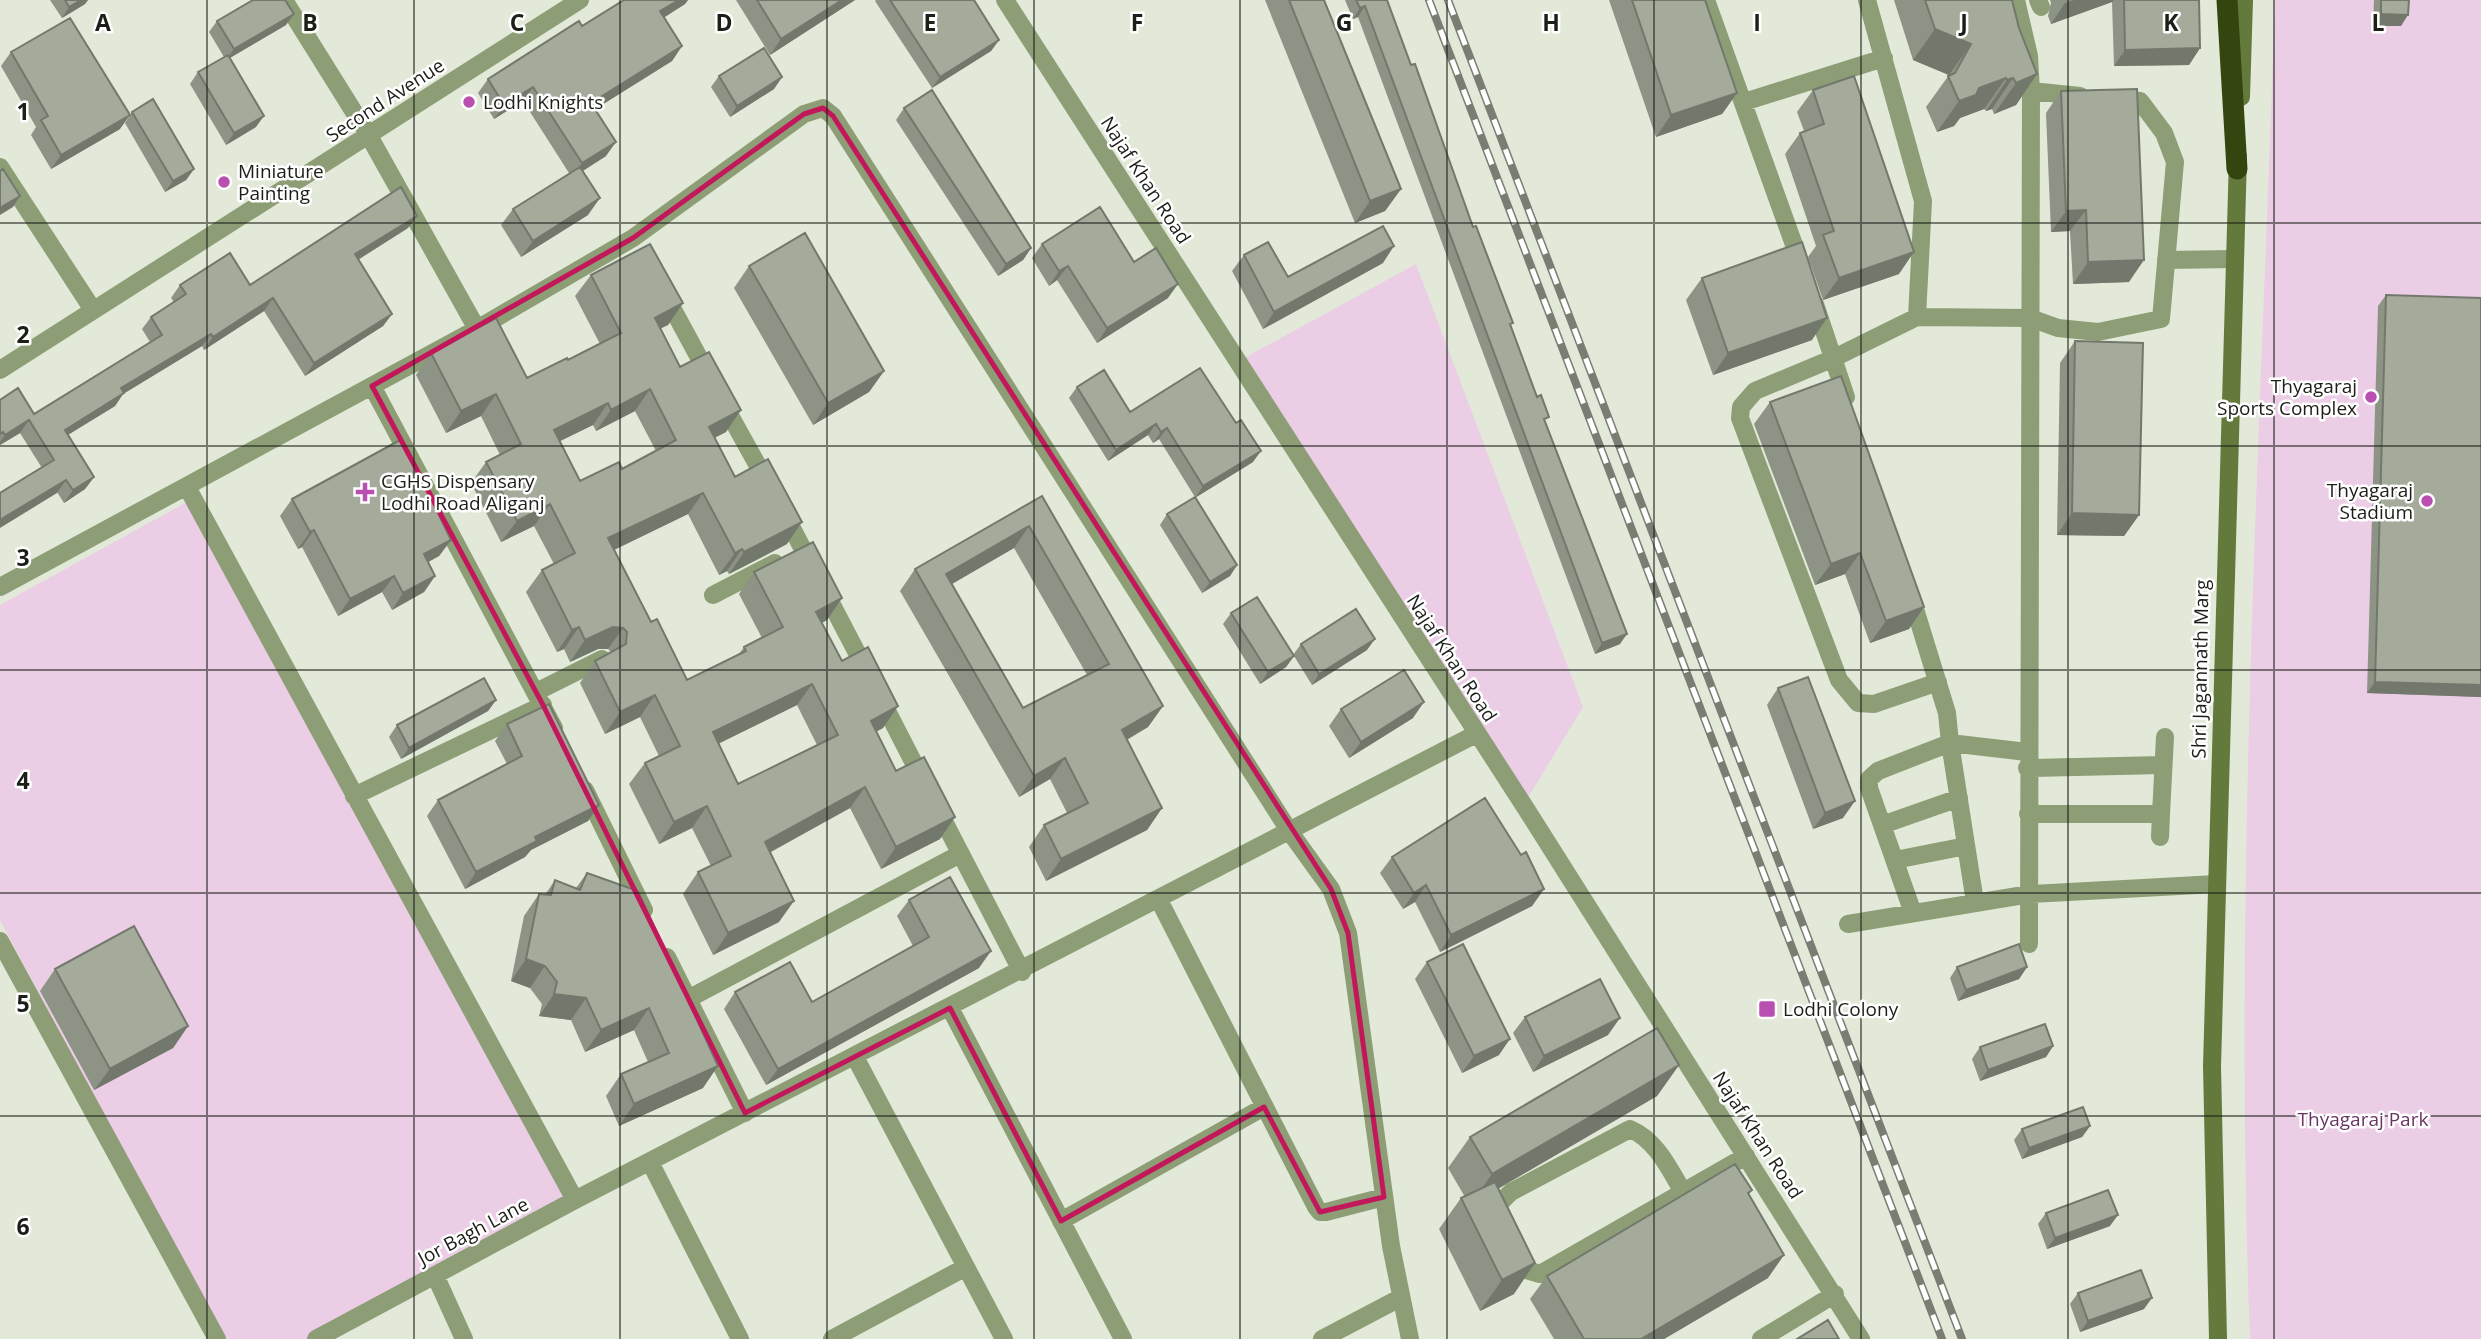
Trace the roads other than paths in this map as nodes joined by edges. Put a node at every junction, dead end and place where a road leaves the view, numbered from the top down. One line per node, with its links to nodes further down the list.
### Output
1 (284, 0): 12 (street)
2 (580, 0): 12 (street, Second Avenue)
3 (1005, 0): 36 (street, Najaf Khan Road)
4 (1706, 0): 11 (street)
5 (1867, 0): 9 (street)
6 (2016, 0): 10 (street)
7 (2227, 0): 14 (highway)
8 (2244, 0): 14 (street, Shri Jagannath Marg)
9 (1884, 58): 11 (street); 21 (street)
10 (2031, 91): 18 (street); 22 (street)
11 (1744, 102): 24 (street)
12 (369, 136): 20 (street, Second Avenue); 23 (street)
13 (0, 167): 20 (street)
14 (2237, 169): 17 (street, Shri Jagannath Marg)
15 (633, 238): 16 (street); 23 (street); 48 (street)
16 (643, 256)
17 (2234, 259): 18 (street); 53 (street, Shri Jagannath Marg)
18 (2166, 260): 22 (street)
19 (654, 276): 29 (street)
20 (93, 310): 25 (street, Second Avenue)
21 (1917, 317): 22 (street); 24 (street)
22 (2030, 318): 40 (street)
23 (477, 329): 26 (street)
24 (1834, 358): 27 (street); 34 (street)
25 (0, 370)
26 (372, 386): 28 (street); 35 (street)
27 (1850, 408)
28 (187, 487): 31 (street); 43 (street)
29 (803, 548): 32 (street); 51 (street)
30 (1905, 577): 34 (street)
31 (0, 587)
32 (713, 595)
33 (602, 659): 35 (street)
34 (1938, 682): 39 (street)
35 (540, 699): 38 (street); 43 (street)
36 (1476, 734): 48 (street, Jor Bagh Lane); 67 (street, Najaf Khan Road)
37 (2165, 737): 41 (street)
38 (561, 742)
39 (1950, 743): 40 (street); 44 (street); 47 (street)
40 (2027, 760): 41 (street); 45 (street)
41 (2163, 765): 46 (street)
42 (579, 779): 62 (street)
43 (354, 796): 71 (street)
44 (1959, 799): 47 (street); 50 (street)
45 (2028, 814): 46 (street); 54 (street)
46 (2161, 814): 49 (street)
47 (1882, 825): 52 (street)
48 (1290, 832): 55 (street, Jor Bagh Lane); 70 (street)
49 (2160, 837)
50 (1966, 846): 52 (street); 56 (street)
51 (960, 854): 61 (street); 62 (street)
52 (1895, 860): 57 (street)
53 (2216, 884): 54 (street); 88 (street, Shri Jagannath Marg)
54 (2030, 894): 56 (street); 60 (street)
55 (1159, 900): 61 (street, Jor Bagh Lane); 65 (street)
56 (1975, 902): 57 (street)
57 (1913, 913): 58 (street)
58 (1848, 924)
59 (0, 941): 77 (street)
60 (2029, 944)
61 (1022, 972): 63 (street, Jor Bagh Lane)
62 (688, 999): 66 (street)
63 (950, 1008): 64 (street, Jor Bagh Lane); 72 (street)
64 (855, 1057): 66 (street, Jor Bagh Lane); 73 (street)
65 (1264, 1107): 70 (street); 72 (street)
66 (746, 1113): 68 (street, Jor Bagh Lane)
67 (1746, 1156): 69 (street); 75 (street, Najaf Khan Road)
68 (650, 1162): 71 (street, Jor Bagh Lane); 80 (street)
69 (1683, 1192): 69 (street)
70 (1384, 1197): 76 (street)
71 (575, 1200): 74 (street, Jor Bagh Lane)
72 (1061, 1221): 83 (street)
73 (966, 1267): 81 (street); 82 (street)
74 (435, 1275): 78 (street, Jor Bagh Lane); 79 (street)
75 (1835, 1294): 86 (street); 87 (street, Najaf Khan Road)
76 (1400, 1298): 84 (street); 85 (street)
77 (217, 1339)
78 (316, 1339)
79 (464, 1339)
80 (740, 1339)
81 (832, 1339)
82 (1004, 1339)
83 (1123, 1339)
84 (1322, 1339)
85 (1410, 1339)
86 (1761, 1339)
87 (1861, 1339)
88 (2218, 1339)

